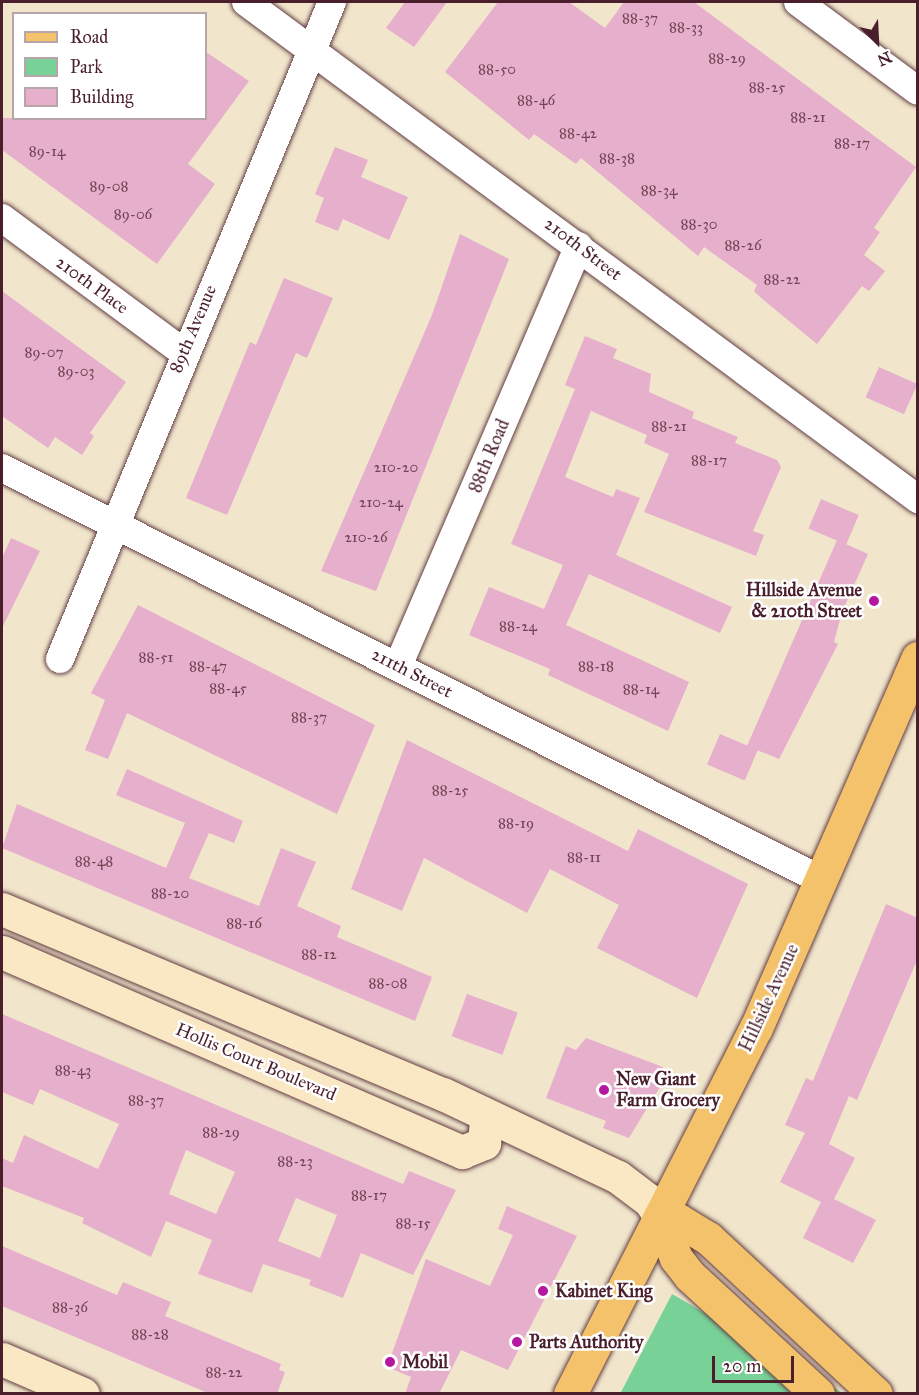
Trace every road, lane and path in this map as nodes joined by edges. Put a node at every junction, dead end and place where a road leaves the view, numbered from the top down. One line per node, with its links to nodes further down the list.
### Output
1 (246, 2): 4 (street, 210th Street)
2 (332, 2): 4 (street, 89th Avenue)
3 (798, 2): 5 (street)
4 (312, 50): 7 (street, 210th Street); 8 (street, 89th Avenue)
5 (918, 91)
6 (2, 219): 8 (street, 210th Place)
7 (579, 246): 10 (street, 210th Street); 14 (street, 88th Road)
8 (183, 352): 11 (street, 89th Avenue)
9 (2, 468): 11 (street, 211th Street)
10 (918, 499)
11 (113, 525): 13 (street, 89th Avenue); 14 (street, 211th Street)
12 (918, 657): 15 (main road, Hillside Avenue)
13 (60, 659)
14 (398, 666): 15 (street, 211th Street)
15 (821, 880): 23 (main road, Hillside Avenue)
16 (2, 909): 18 (main road)
17 (2, 952): 19 (main road, Hollis Court Boulevard)
18 (146, 968): 19 (main road); 20 (main road)
19 (136, 1010): 21 (main road, Hollis Court Boulevard)
20 (298, 1034): 21 (main road); 22 (main road)
21 (288, 1075): 22 (main road, Hollis Court Boulevard)
22 (486, 1118): 23 (main road)
23 (660, 1217): 26 (main road, Hillside Avenue); 27 (main road); 28 (main road)
24 (2, 1359): 25 (main road)
25 (82, 1394)
26 (570, 1394)
27 (818, 1394)
28 (876, 1394)

